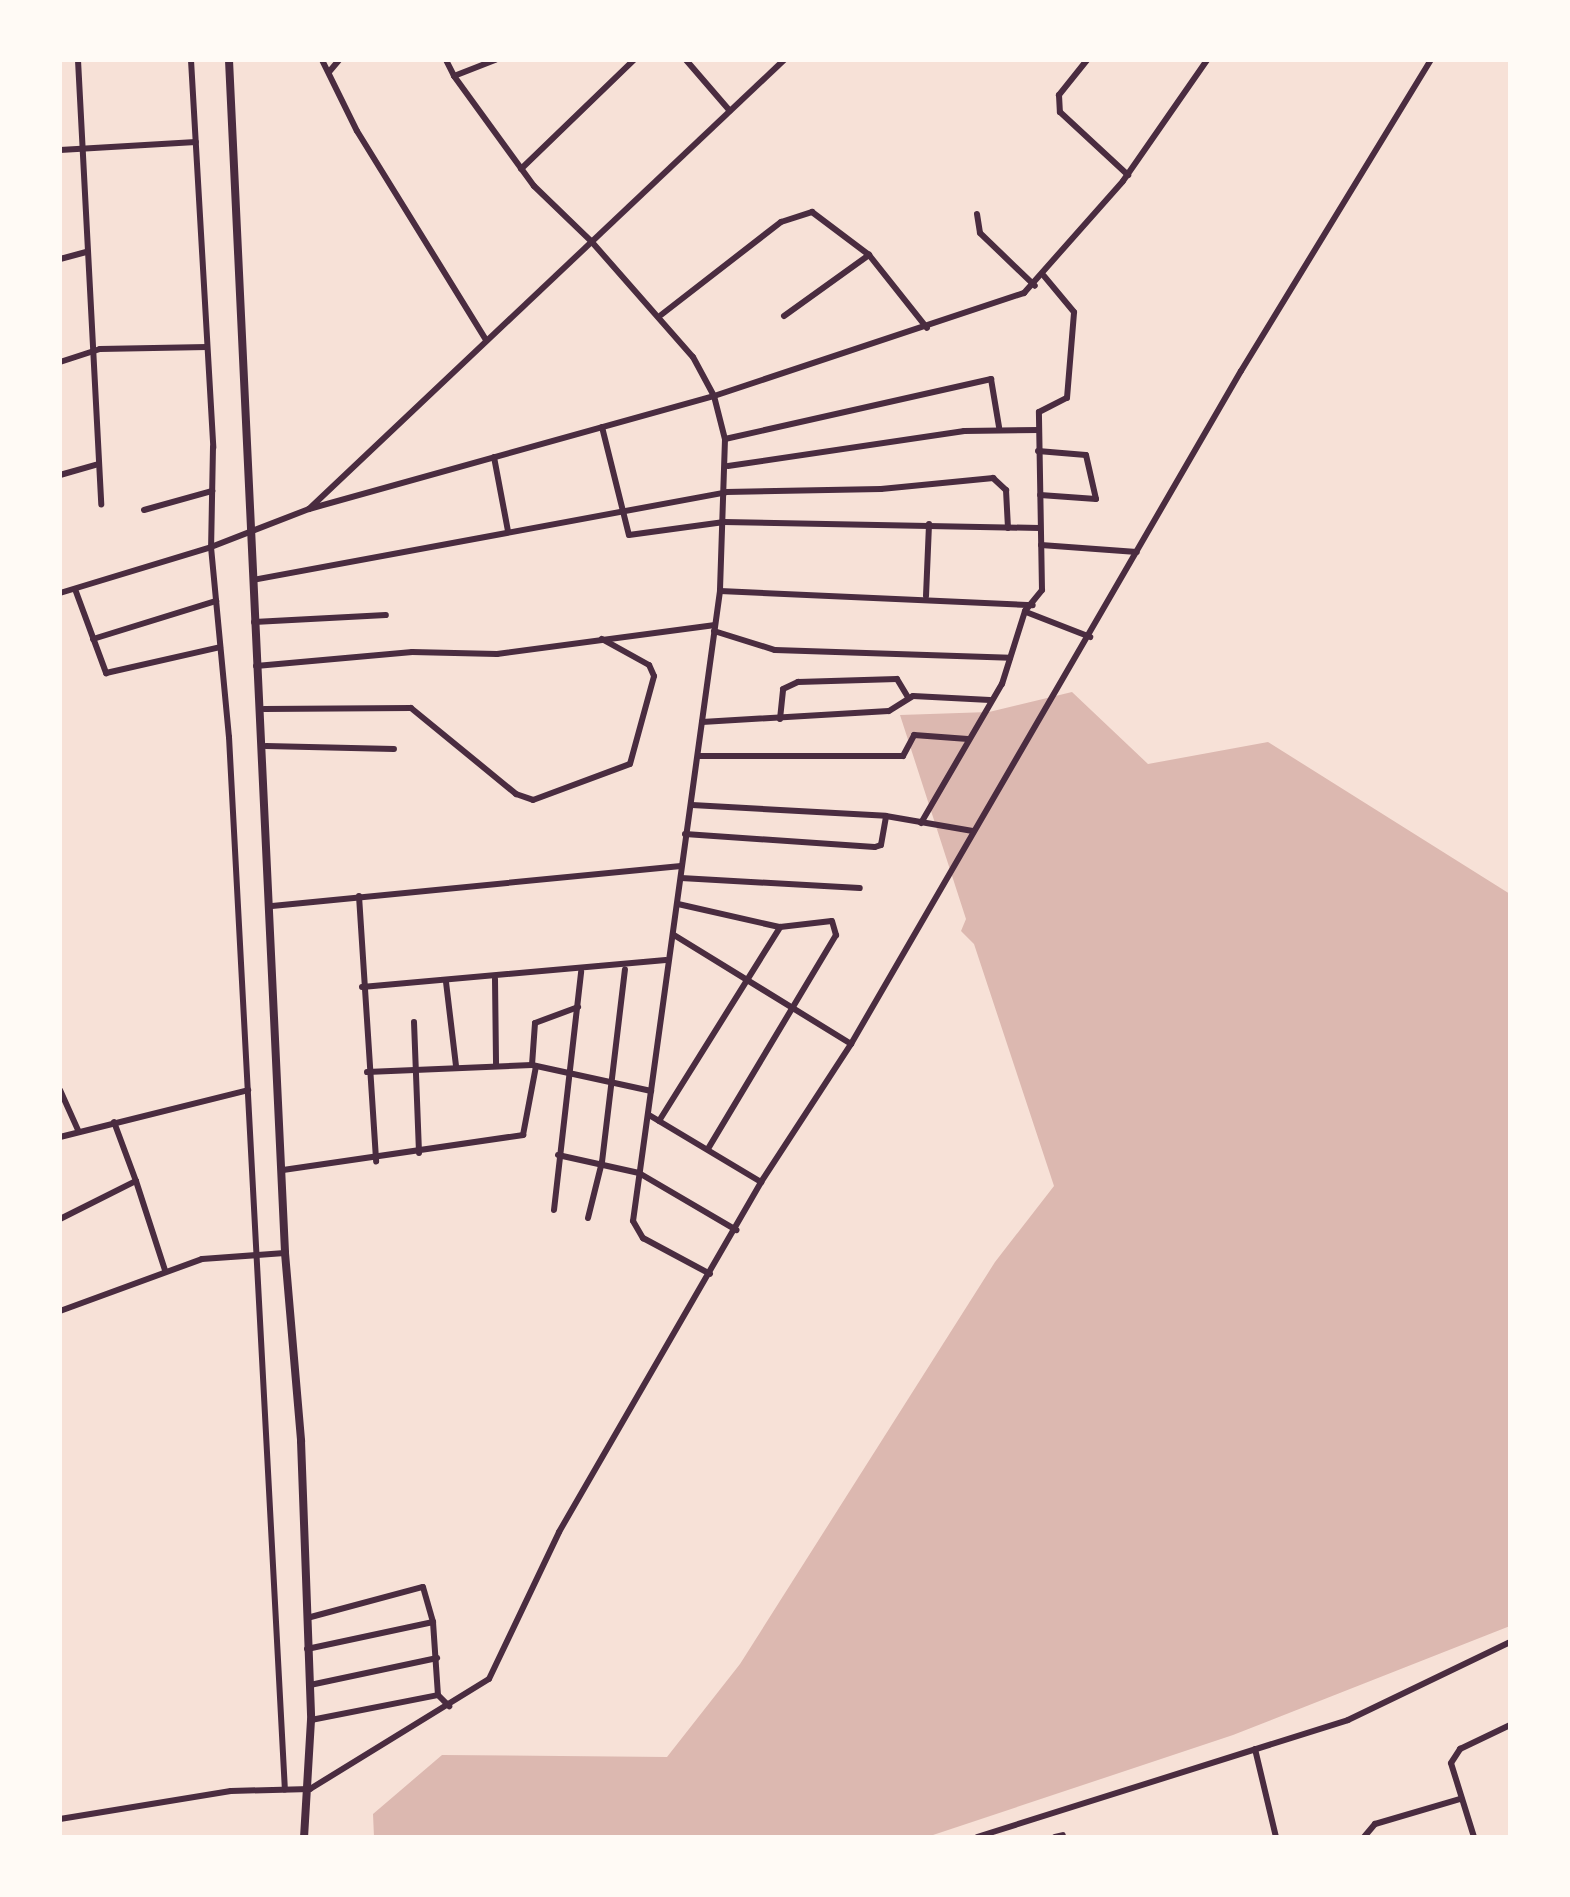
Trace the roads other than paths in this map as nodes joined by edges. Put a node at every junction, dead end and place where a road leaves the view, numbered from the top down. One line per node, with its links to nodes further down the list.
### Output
1 (78, 60): 18 (street)
2 (191, 60): 17 (street)
3 (229, 60): 58 (street)
4 (322, 60): 14 (street)
5 (338, 60): 14 (street)
6 (446, 60): 15 (street)
7 (495, 60): 15 (street)
8 (686, 60): 16 (street)
9 (784, 60): 16 (street)
10 (1087, 60): 21 (street)
11 (1431, 60): 61 (street)
12 (633, 61): 20 (street)
13 (1204, 61): 21 (street)
14 (328, 72): 32 (street)
15 (454, 76): 20 (street)
16 (730, 111): 23 (street)
17 (196, 142): 18 (street); 33 (street)
18 (82, 145): 19 (street); 24 (street)
19 (60, 150)
20 (520, 169): 23 (street)
21 (1128, 175): 27 (street)
22 (977, 214): 28 (street)
23 (592, 241): 29 (street); 32 (street)
24 (87, 252): 26 (street); 34 (street)
25 (868, 255): 29 (street); 30 (street); 31 (street)
26 (60, 259)
27 (1044, 276): 28 (street); 39 (street)
28 (1036, 286): 31 (street)
29 (660, 315): 36 (street)
30 (784, 316)
31 (928, 328): 36 (street)
32 (486, 340): 50 (street)
33 (207, 347): 34 (street); 46 (street)
34 (91, 352): 35 (street); 43 (street)
35 (60, 362)
36 (714, 396): 37 (street); 40 (street)
37 (602, 427): 42 (street); 52 (street)
38 (998, 428): 39 (street); 40 (street); 44 (street)
39 (1039, 430): 41 (street)
40 (725, 439): 44 (street)
41 (1038, 451): 48 (street); 48 (street)
42 (494, 456): 50 (street); 57 (street)
43 (96, 465): 45 (street); 49 (street)
44 (728, 466): 47 (street)
45 (60, 475)
46 (212, 490): 51 (street); 60 (street)
47 (726, 492): 52 (street); 53 (street); 55 (street)
48 (1040, 494): 56 (street)
49 (100, 504)
50 (309, 509): 58 (street)
51 (144, 510)
52 (620, 512): 53 (street); 57 (street)
53 (724, 522): 54 (street); 64 (street)
54 (930, 524): 55 (street); 66 (street)
55 (1008, 528): 56 (street)
56 (1040, 528): 59 (street)
57 (508, 531): 62 (street)
58 (253, 532): 60 (street); 62 (street)
59 (1041, 545): 61 (street); 68 (street)
60 (211, 548): 63 (street); 67 (street)
61 (1138, 552): 73 (street)
62 (252, 580): 71 (street)
63 (74, 588): 65 (street); 74 (street)
64 (720, 591): 66 (street); 72 (street)
65 (60, 593)
66 (926, 596): 68 (street)
67 (216, 601): 74 (street); 76 (street)
68 (1033, 605): 69 (street)
69 (1025, 611): 73 (street); 77 (street)
70 (386, 614): 71 (street)
71 (252, 622): 78 (street)
72 (715, 628): 75 (street); 77 (street); 83 (street)
73 (1090, 637): 91 (street)
74 (92, 639): 76 (street)
75 (602, 639): 78 (street); 81 (street)
76 (220, 647): 120 (street)
77 (1010, 658): 80 (street)
78 (255, 666): 81 (street)
79 (908, 698): 80 (street); 82 (street); 82 (street)
80 (990, 700): 84 (street)
81 (264, 709): 85 (street)
82 (780, 718): 83 (street)
83 (702, 722): 87 (street)
84 (968, 739): 87 (street); 90 (street)
85 (266, 746): 86 (street); 98 (street)
86 (394, 749)
87 (698, 756): 88 (street)
88 (692, 805): 89 (street); 92 (street)
89 (886, 816): 90 (street); 92 (street)
90 (921, 823): 91 (street)
91 (973, 831): 111 (street)
92 (685, 834): 93 (street)
93 (682, 866): 94 (street); 96 (street)
94 (681, 878): 95 (street); 97 (street)
95 (860, 888)
96 (358, 896): 98 (street); 107 (street)
97 (678, 904): 99 (street); 100 (street)
98 (272, 906): 132 (street)
99 (780, 927): 104 (street); 109 (street)
100 (674, 935): 101 (street); 104 (street)
101 (666, 960): 102 (street); 121 (street)
102 (625, 969): 103 (street); 118 (street)
103 (581, 972): 105 (street); 108 (street)
104 (744, 978): 109 (street); 123 (street)
105 (495, 979): 106 (street); 114 (street)
106 (446, 982): 107 (street); 113 (street)
107 (362, 986): 116 (street)
108 (578, 1007): 112 (street); 117 (street)
109 (792, 1009): 111 (street); 127 (street)
110 (414, 1022): 115 (street)
111 (851, 1044): 135 (street)
112 (534, 1065): 114 (street); 117 (street); 128 (street)
113 (456, 1066): 114 (street); 115 (street)
114 (496, 1066)
115 (418, 1068): 116 (street); 128 (street)
116 (367, 1072): 130 (street)
117 (572, 1075): 118 (street); 129 (street)
118 (613, 1084): 121 (street); 131 (street)
119 (60, 1090): 125 (street)
120 (248, 1090): 124 (street); 140 (street)
121 (651, 1091): 122 (street)
122 (649, 1115): 123 (street); 133 (street)
123 (659, 1121): 127 (street)
124 (114, 1122): 125 (street); 134 (street)
125 (78, 1130): 126 (street)
126 (60, 1137)
127 (708, 1149): 135 (street)
128 (419, 1153): 130 (street)
129 (558, 1154): 131 (street); 136 (street)
130 (376, 1161): 132 (street)
131 (602, 1162): 133 (street); 137 (street)
132 (283, 1170): 141 (street)
133 (639, 1173): 139 (street); 143 (street)
134 (136, 1181): 138 (street); 142 (street)
135 (761, 1182): 139 (street)
136 (554, 1210)
137 (588, 1218)
138 (60, 1219)
139 (736, 1230): 143 (street)
140 (256, 1250): 141 (street); 142 (street); 157 (street)
141 (286, 1253): 145 (street)
142 (166, 1270): 144 (street)
143 (710, 1274): 152 (street)
144 (60, 1311)
145 (307, 1618): 146 (street); 148 (street)
146 (433, 1622): 148 (street); 149 (street)
147 (1510, 1642): 155 (street)
148 (306, 1649): 150 (street)
149 (437, 1658): 150 (street); 151 (street)
150 (310, 1685): 153 (street)
151 (438, 1695): 152 (street); 153 (street)
152 (448, 1706): 156 (street)
153 (311, 1720): 156 (street)
154 (1510, 1725): 158 (street)
155 (1254, 1748): 161 (street); 162 (street)
156 (310, 1789): 157 (street); 160 (street)
157 (285, 1790): 159 (street)
158 (1460, 1799): 163 (street); 164 (street)
159 (60, 1819)
160 (304, 1837)
161 (977, 1837)
162 (1276, 1837)
163 (1364, 1837)
164 (1474, 1837)

